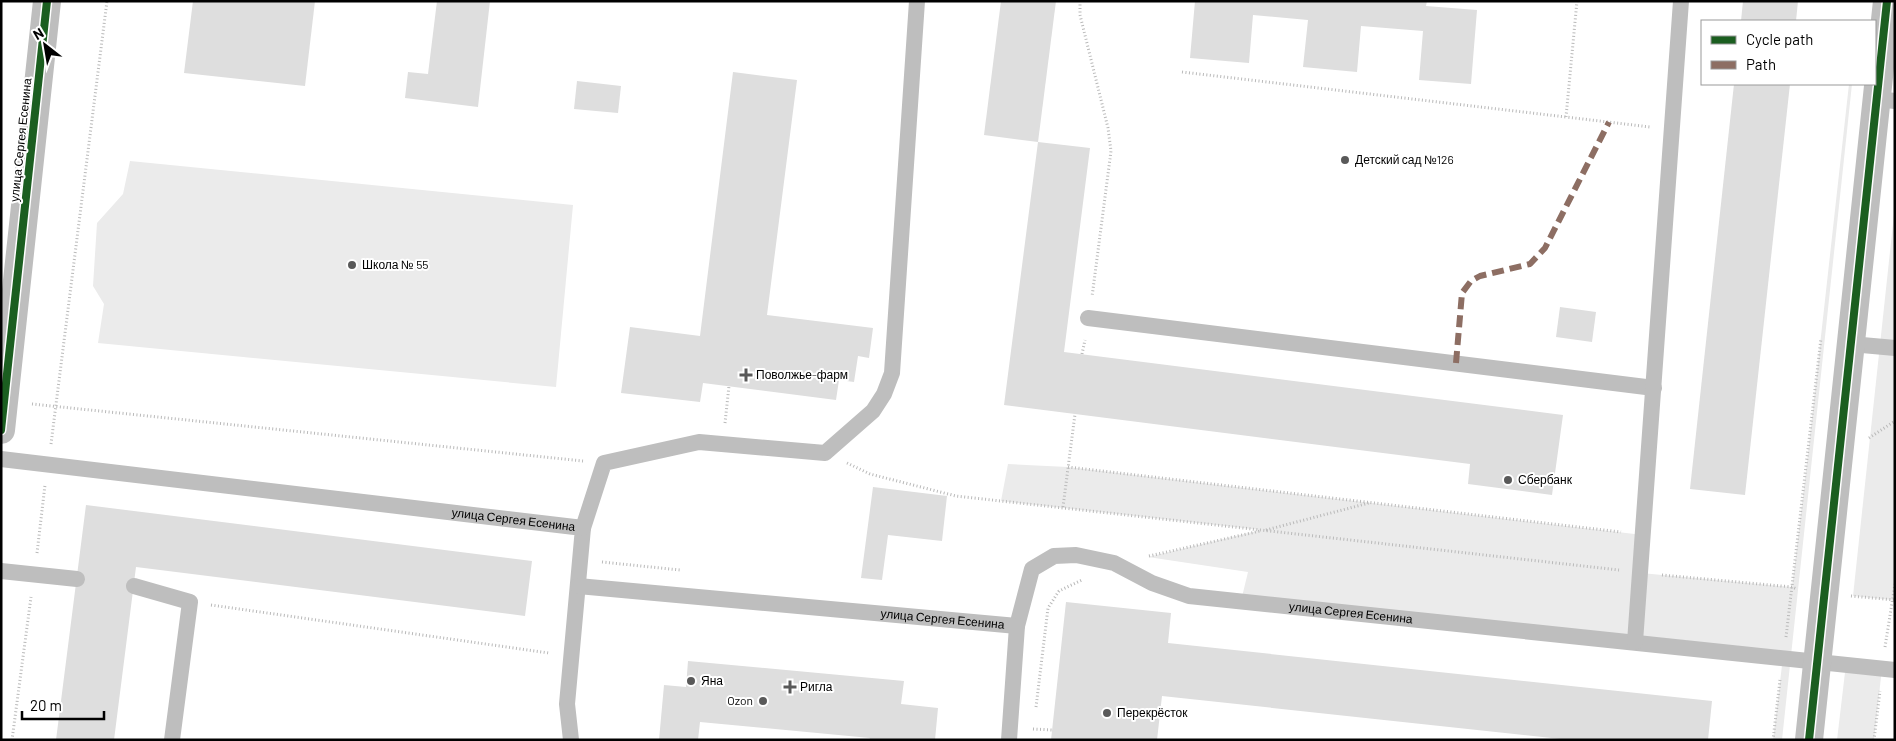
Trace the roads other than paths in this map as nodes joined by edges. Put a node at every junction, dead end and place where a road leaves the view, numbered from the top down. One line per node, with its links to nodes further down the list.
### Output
1 (47, 1): 10 (street, улица Сергея Есенина)
2 (917, 1): 12 (lane)
3 (1681, 1): 9 (lane)
4 (1888, 1): 5 (street)
5 (1886, 100): 7 (street)
6 (1088, 318): 9 (lane)
7 (1851, 344): 8 (lane); 19 (street)
8 (1895, 348)
9 (1654, 388): 18 (lane)
10 (1, 430)
11 (1, 459): 12 (lane, улица Сергея Есенина)
12 (583, 528): 16 (lane, улица Сергея Есенина)
13 (1, 571): 14 (lane)
14 (77, 579)
15 (134, 586): 21 (lane)
16 (578, 586): 17 (lane, улица Сергея Есенина); 22 (lane)
17 (1017, 626): 18 (lane, улица Сергея Есенина); 23 (lane)
18 (1635, 642): 19 (lane, улица Сергея Есенина)
19 (1817, 660): 20 (lane, улица Сергея Есенина); 24 (street)
20 (1895, 670)
21 (172, 740)
22 (571, 740)
23 (1009, 740)
24 (1808, 740)

